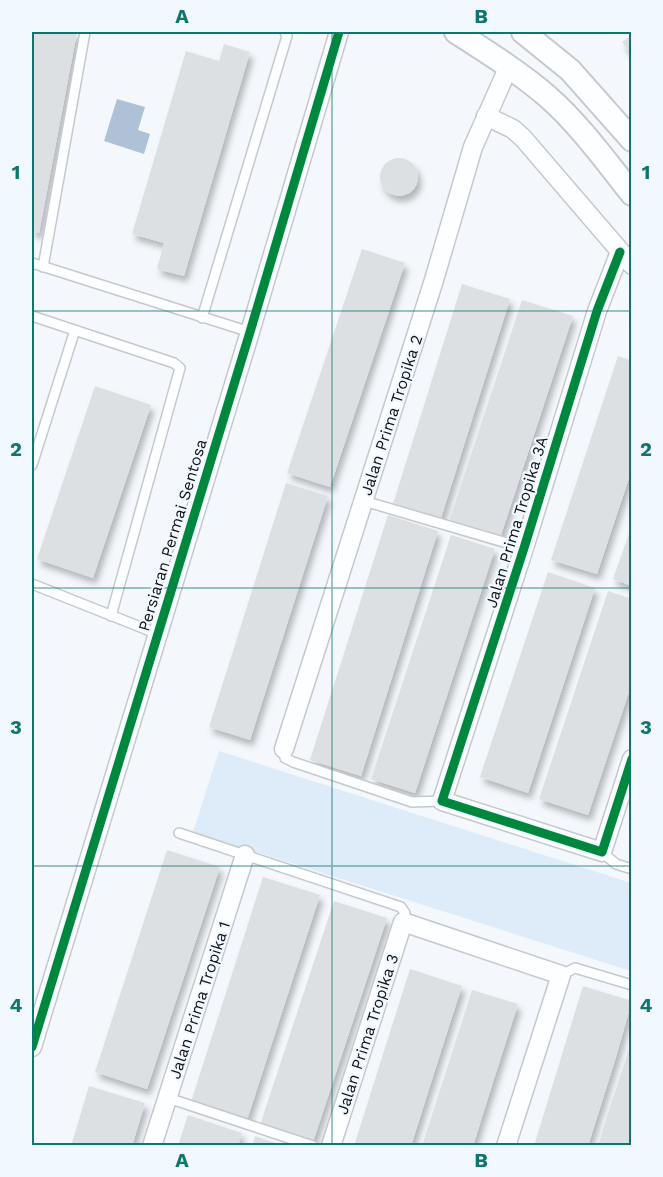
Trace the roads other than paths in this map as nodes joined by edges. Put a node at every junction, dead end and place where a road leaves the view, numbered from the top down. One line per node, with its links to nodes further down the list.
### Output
1 (85, 32): 12 (lane)
2 (285, 32): 14 (lane)
3 (339, 32): 16 (street, Persiaran Permai Sentosa)
4 (456, 32): 6 (street)
5 (523, 32): 8 (street)
6 (505, 75): 7 (street, Jalan Prima Tropika 2); 9 (street)
7 (486, 116): 10 (street); 18 (street, Jalan Prima Tropika 2)
8 (632, 140)
9 (632, 194)
10 (626, 258): 19 (street, Jalan Prima Tropika 3A)
11 (32, 263): 12 (lane)
12 (43, 267): 14 (lane)
13 (32, 316): 15 (lane)
14 (202, 318): 16 (lane)
15 (75, 330): 17 (lane); 21 (lane)
16 (250, 332): 22 (street, Persiaran Permai Sentosa)
17 (32, 465)
18 (364, 501): 19 (lane); 23 (street, Jalan Prima Tropika 2)
19 (525, 548): 25 (street, Jalan Prima Tropika 3A)
20 (32, 584): 21 (lane)
21 (111, 616): 22 (lane)
22 (158, 634): 33 (street, Persiaran Permai Sentosa)
23 (284, 749): 25 (lane)
24 (632, 759): 27 (street)
25 (442, 801): 27 (street)
26 (179, 833): 28 (lane)
27 (602, 852): 29 (lane)
28 (245, 855): 30 (lane); 34 (street, Jalan Prima Tropika 1)
29 (632, 868)
30 (404, 922): 31 (street); 37 (street, Jalan Prima Tropika 3)
31 (561, 975): 32 (lane); 38 (street)
32 (632, 985)
33 (32, 1047)
34 (168, 1098): 35 (street, Jalan Prima Tropika 1); 36 (lane)
35 (152, 1146)
36 (313, 1146)
37 (331, 1146)
38 (506, 1146)

